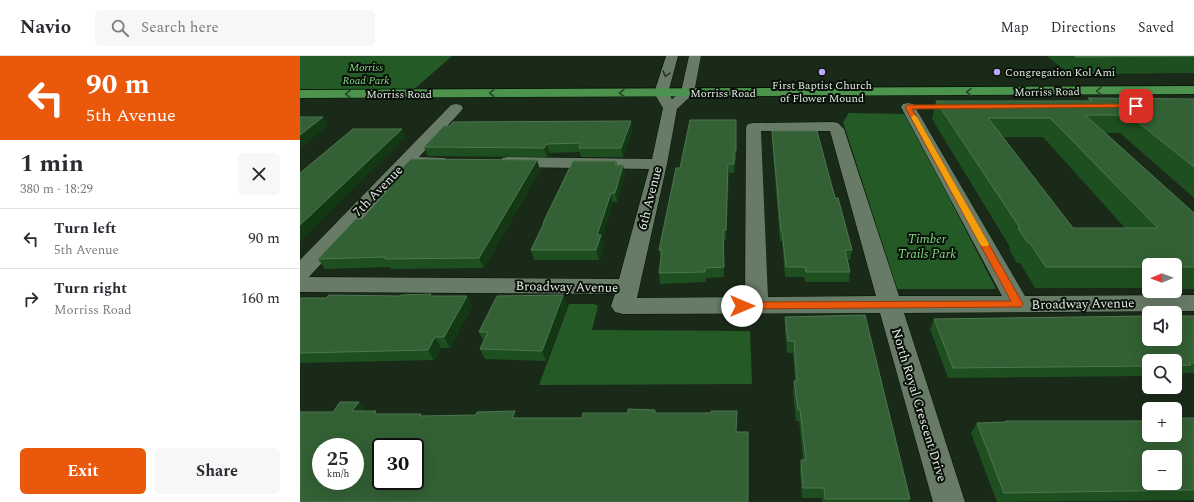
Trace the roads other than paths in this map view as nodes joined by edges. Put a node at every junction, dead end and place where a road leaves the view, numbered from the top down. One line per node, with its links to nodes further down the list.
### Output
1 (672, 56): 6 (street, 6th Avenue, one-way to 6)
2 (695, 56): 4 (street)
3 (1194, 90): 4 (main road, Morriss Road, one-way to 4)
4 (687, 93): 6 (street)
5 (300, 94): 6 (main road, Morriss Road, one-way to 5)
6 (662, 103): 9 (main road, Morriss Road); 13 (street, 6th Avenue)
7 (908, 107): 18 (street)
8 (456, 108): 10 (street, 7th Avenue)
9 (693, 108)
10 (407, 162): 11 (street); 14 (street, 7th Avenue)
11 (454, 162)
12 (493, 162): 13 (street)
13 (659, 164): 16 (street, 6th Avenue)
14 (300, 273)
15 (300, 284): 16 (street, Broadway Avenue)
16 (627, 287): 20 (street, Broadway Avenue)
17 (1194, 303): 18 (street, Broadway Avenue)
18 (1018, 304): 19 (street, Broadway Avenue)
19 (889, 305): 20 (street, Broadway Avenue); 20 (street, North Royal Crescent Drive); 21 (street, North Royal Crescent Drive)
20 (757, 306)
21 (949, 502)

